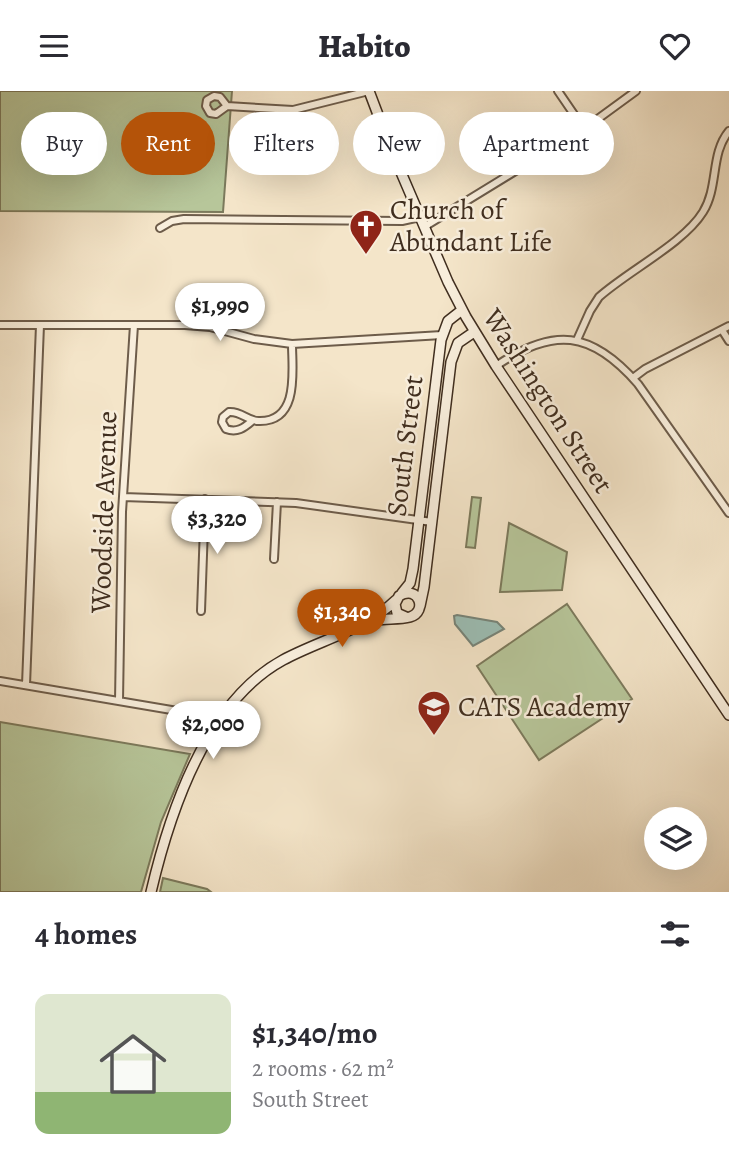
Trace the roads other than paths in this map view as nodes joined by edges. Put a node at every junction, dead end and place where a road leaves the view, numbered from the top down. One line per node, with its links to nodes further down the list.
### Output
1 (369, 91): 4 (street); 9 (main road, Washington Street)
2 (558, 91): 5 (street)
3 (636, 91): 6 (street)
4 (227, 106)
5 (572, 112)
6 (607, 112)
7 (729, 131): 20 (street)
8 (509, 175): 10 (street)
9 (420, 217): 10 (main road, Washington Street); 11 (street)
10 (424, 227): 12 (main road, Washington Street)
11 (160, 228)
12 (461, 310): 18 (main road, Washington Street); 19 (main road)
13 (0, 325): 14 (street)
14 (40, 325): 15 (street); 39 (street)
15 (134, 325): 22 (street); 26 (street, Woodside Avenue)
16 (729, 326): 17 (street)
17 (722, 330): 21 (street); 24 (street)
18 (474, 332): 23 (main road, Washington Street); 31 (main road, South Street)
19 (442, 335): 22 (street); 30 (main road, South Street)
20 (577, 340): 23 (street); 24 (street)
21 (729, 341)
22 (292, 344): 25 (street)
23 (496, 366): 41 (main road, Washington Street)
24 (633, 378): 29 (street)
25 (252, 421): 25 (street)
26 (123, 497): 27 (street); 40 (street, Woodside Avenue)
27 (205, 499): 28 (street); 35 (street)
28 (277, 502): 30 (street); 32 (street)
29 (729, 513)
30 (419, 521): 31 (street); 33 (main road, South Street)
31 (432, 522): 34 (main road, South Street)
32 (274, 559)
33 (399, 596): 34 (main road); 36 (main road); 37 (main road)
34 (420, 606): 36 (main road)
35 (201, 611)
36 (406, 617): 37 (main road)
37 (367, 622): 42 (main road)
38 (0, 681): 39 (street)
39 (26, 685): 40 (street)
40 (119, 701): 42 (street)
41 (729, 715)
42 (219, 721): 43 (main road)
43 (151, 892)

